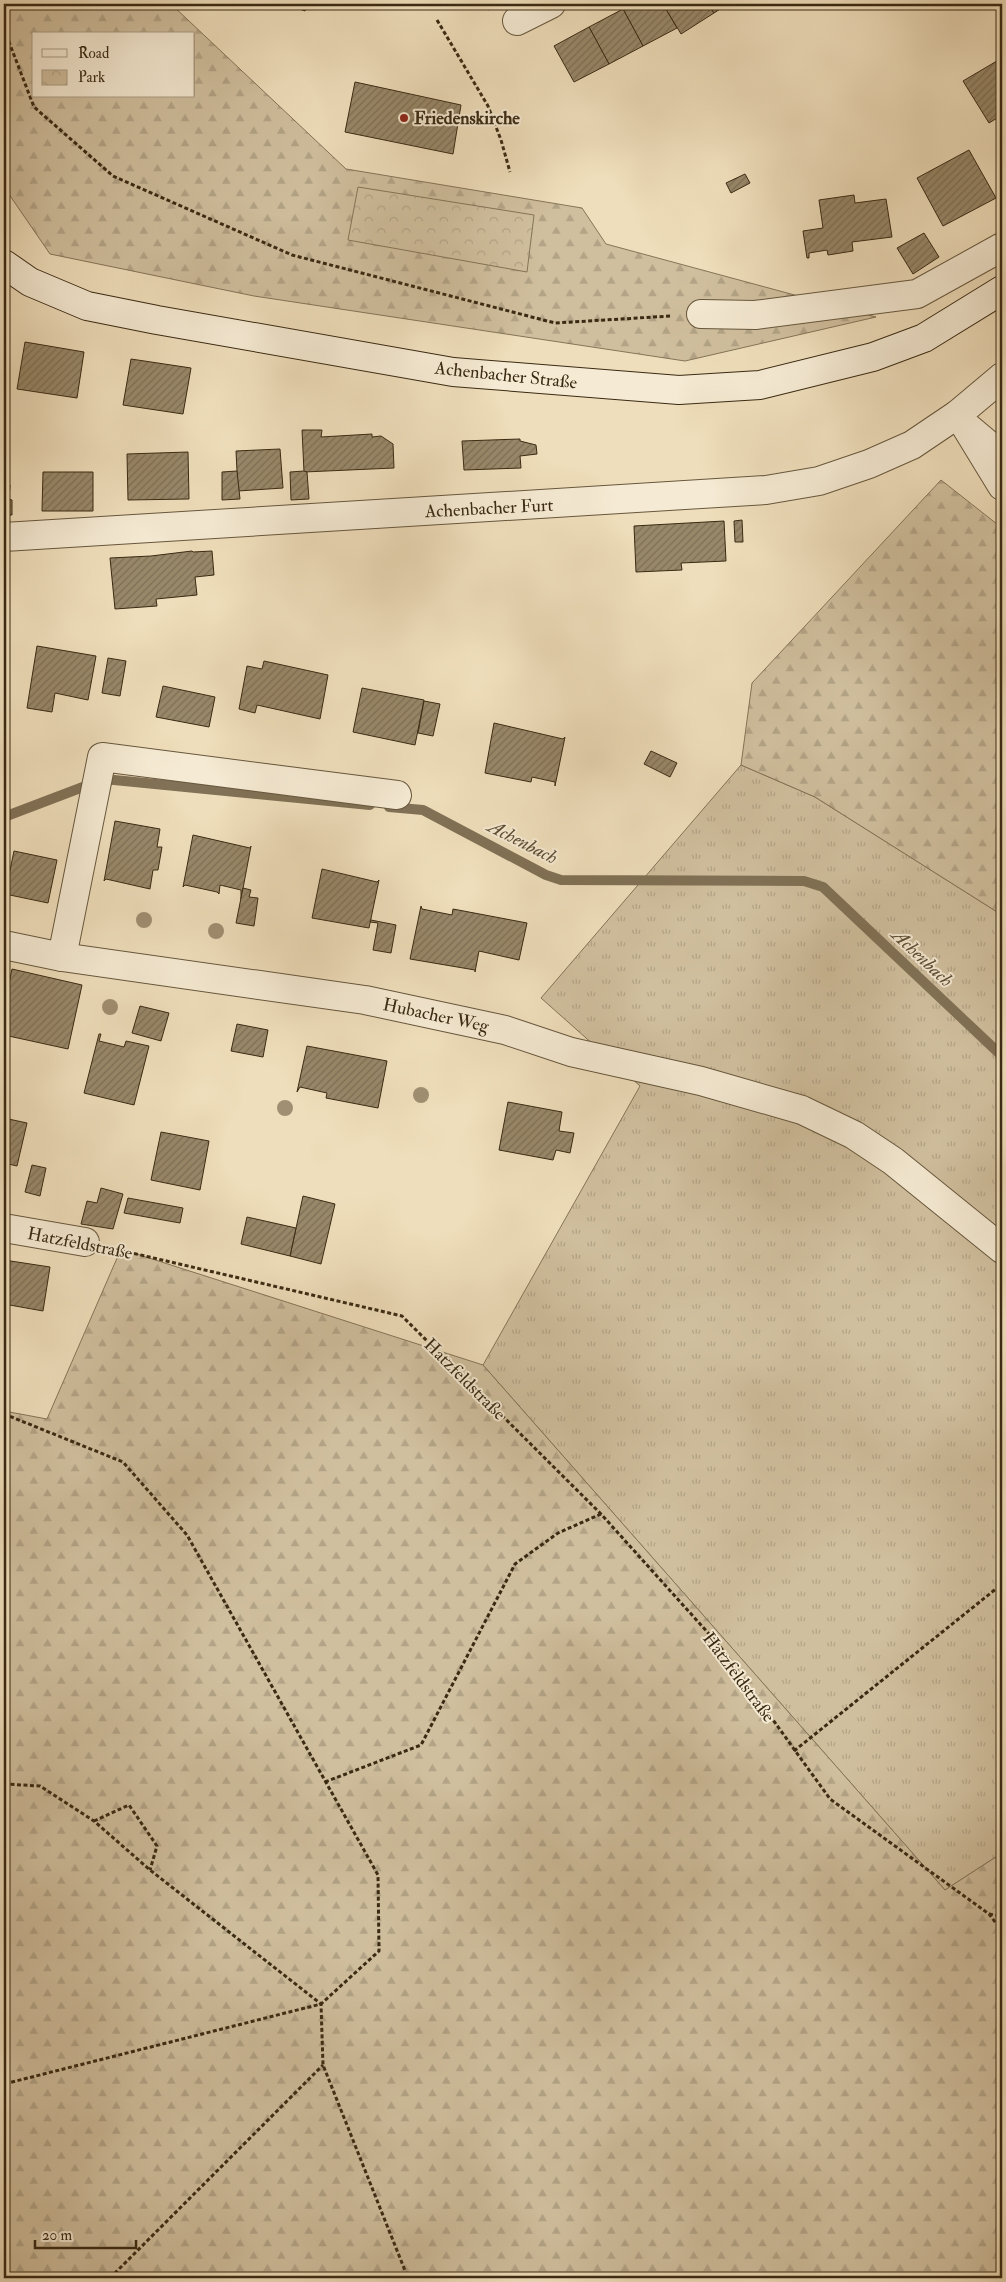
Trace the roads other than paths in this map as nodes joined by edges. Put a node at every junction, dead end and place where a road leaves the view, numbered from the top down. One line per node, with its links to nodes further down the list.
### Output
1 (551, 4): 2 (street)
2 (517, 21)
3 (1002, 247): 6 (street)
4 (4, 264): 5 (street, Achenbacher Straße)
5 (1002, 290)
6 (701, 314)
7 (1002, 377): 8 (street, Achenbacher Furt)
8 (958, 414): 9 (lane); 10 (street); 11 (street, Achenbacher Furt)
9 (1002, 452)
10 (1002, 486)
11 (4, 537)
12 (396, 795): 14 (street)
13 (4, 945): 14 (street, Hubacher Weg)
14 (62, 957): 17 (street, Hubacher Weg)
15 (4, 1228): 16 (street, Hatzfeldstraße)
16 (85, 1242)
17 (1002, 1249)

